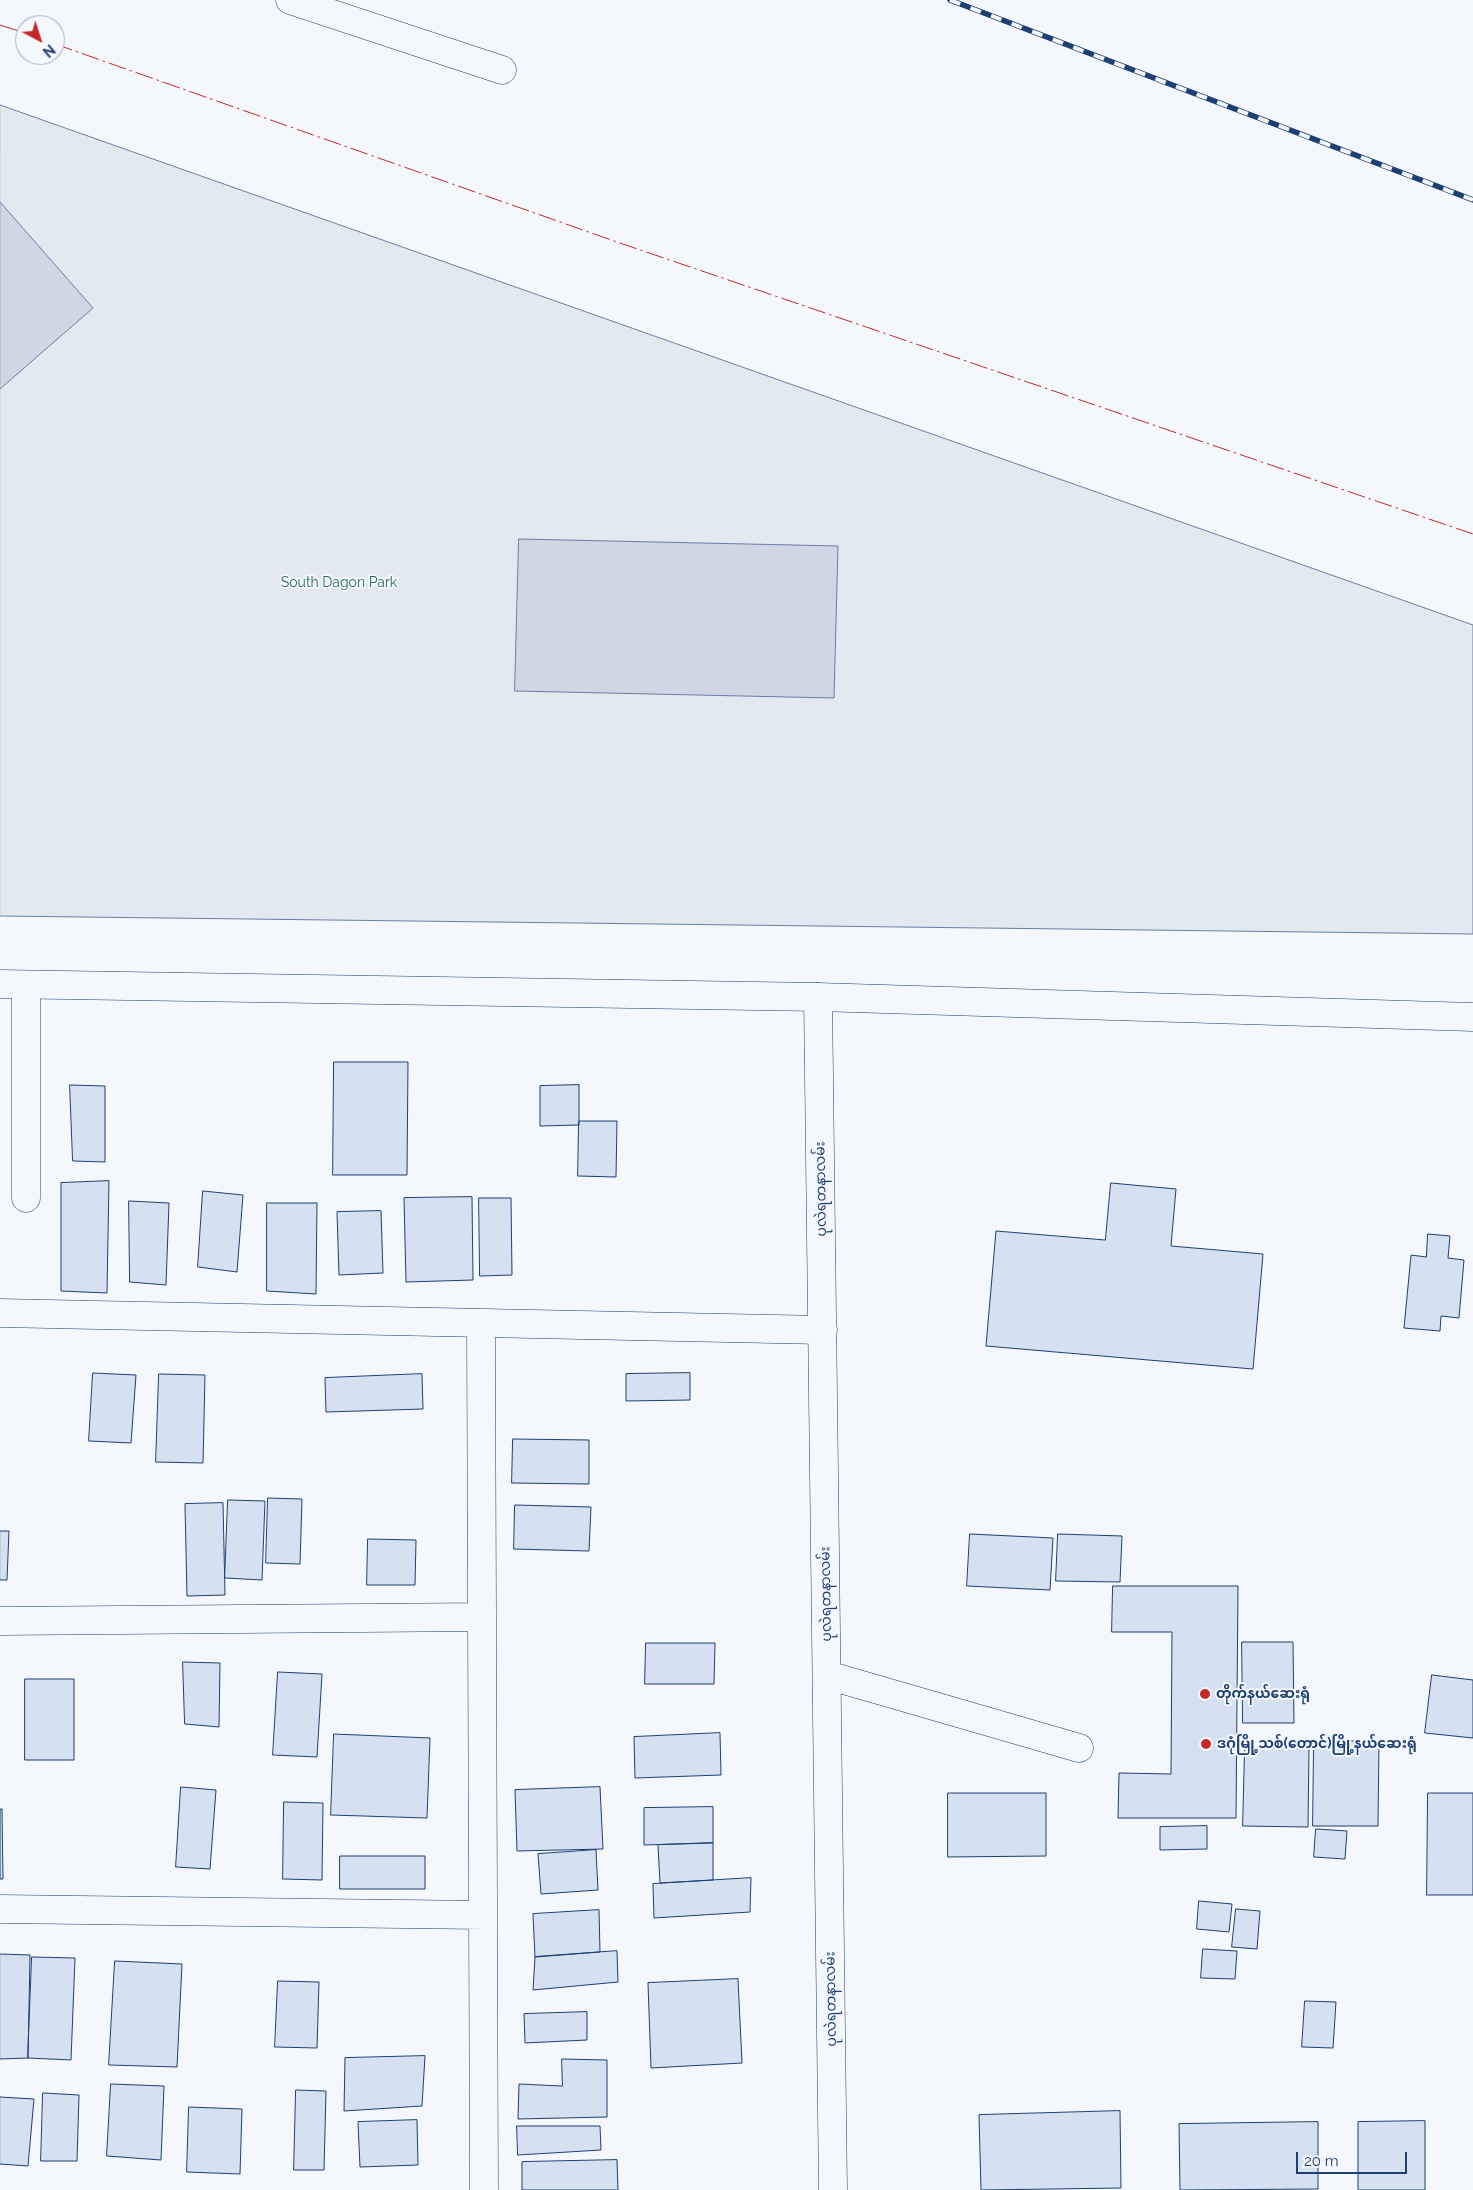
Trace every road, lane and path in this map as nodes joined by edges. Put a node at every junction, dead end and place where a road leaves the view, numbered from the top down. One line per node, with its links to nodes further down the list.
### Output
1 (290, 0): 2 (street)
2 (502, 70)
3 (13, 985): 4 (street); 6 (street)
4 (818, 997): 5 (street); 9 (street, ပုလဲရတနာလမ်း)
5 (1473, 1017)
6 (26, 1198)
7 (0, 1313): 8 (street)
8 (481, 1323): 9 (street); 10 (street)
9 (823, 1330): 12 (street, ပုလဲရတနာလမ်း)
10 (482, 1617): 11 (street); 15 (street)
11 (0, 1621)
12 (827, 1675): 13 (street); 17 (street, ပုလဲရတနာလမ်း)
13 (1079, 1748)
14 (0, 1909): 15 (street)
15 (483, 1915): 16 (street)
16 (484, 2190)
17 (833, 2190)

